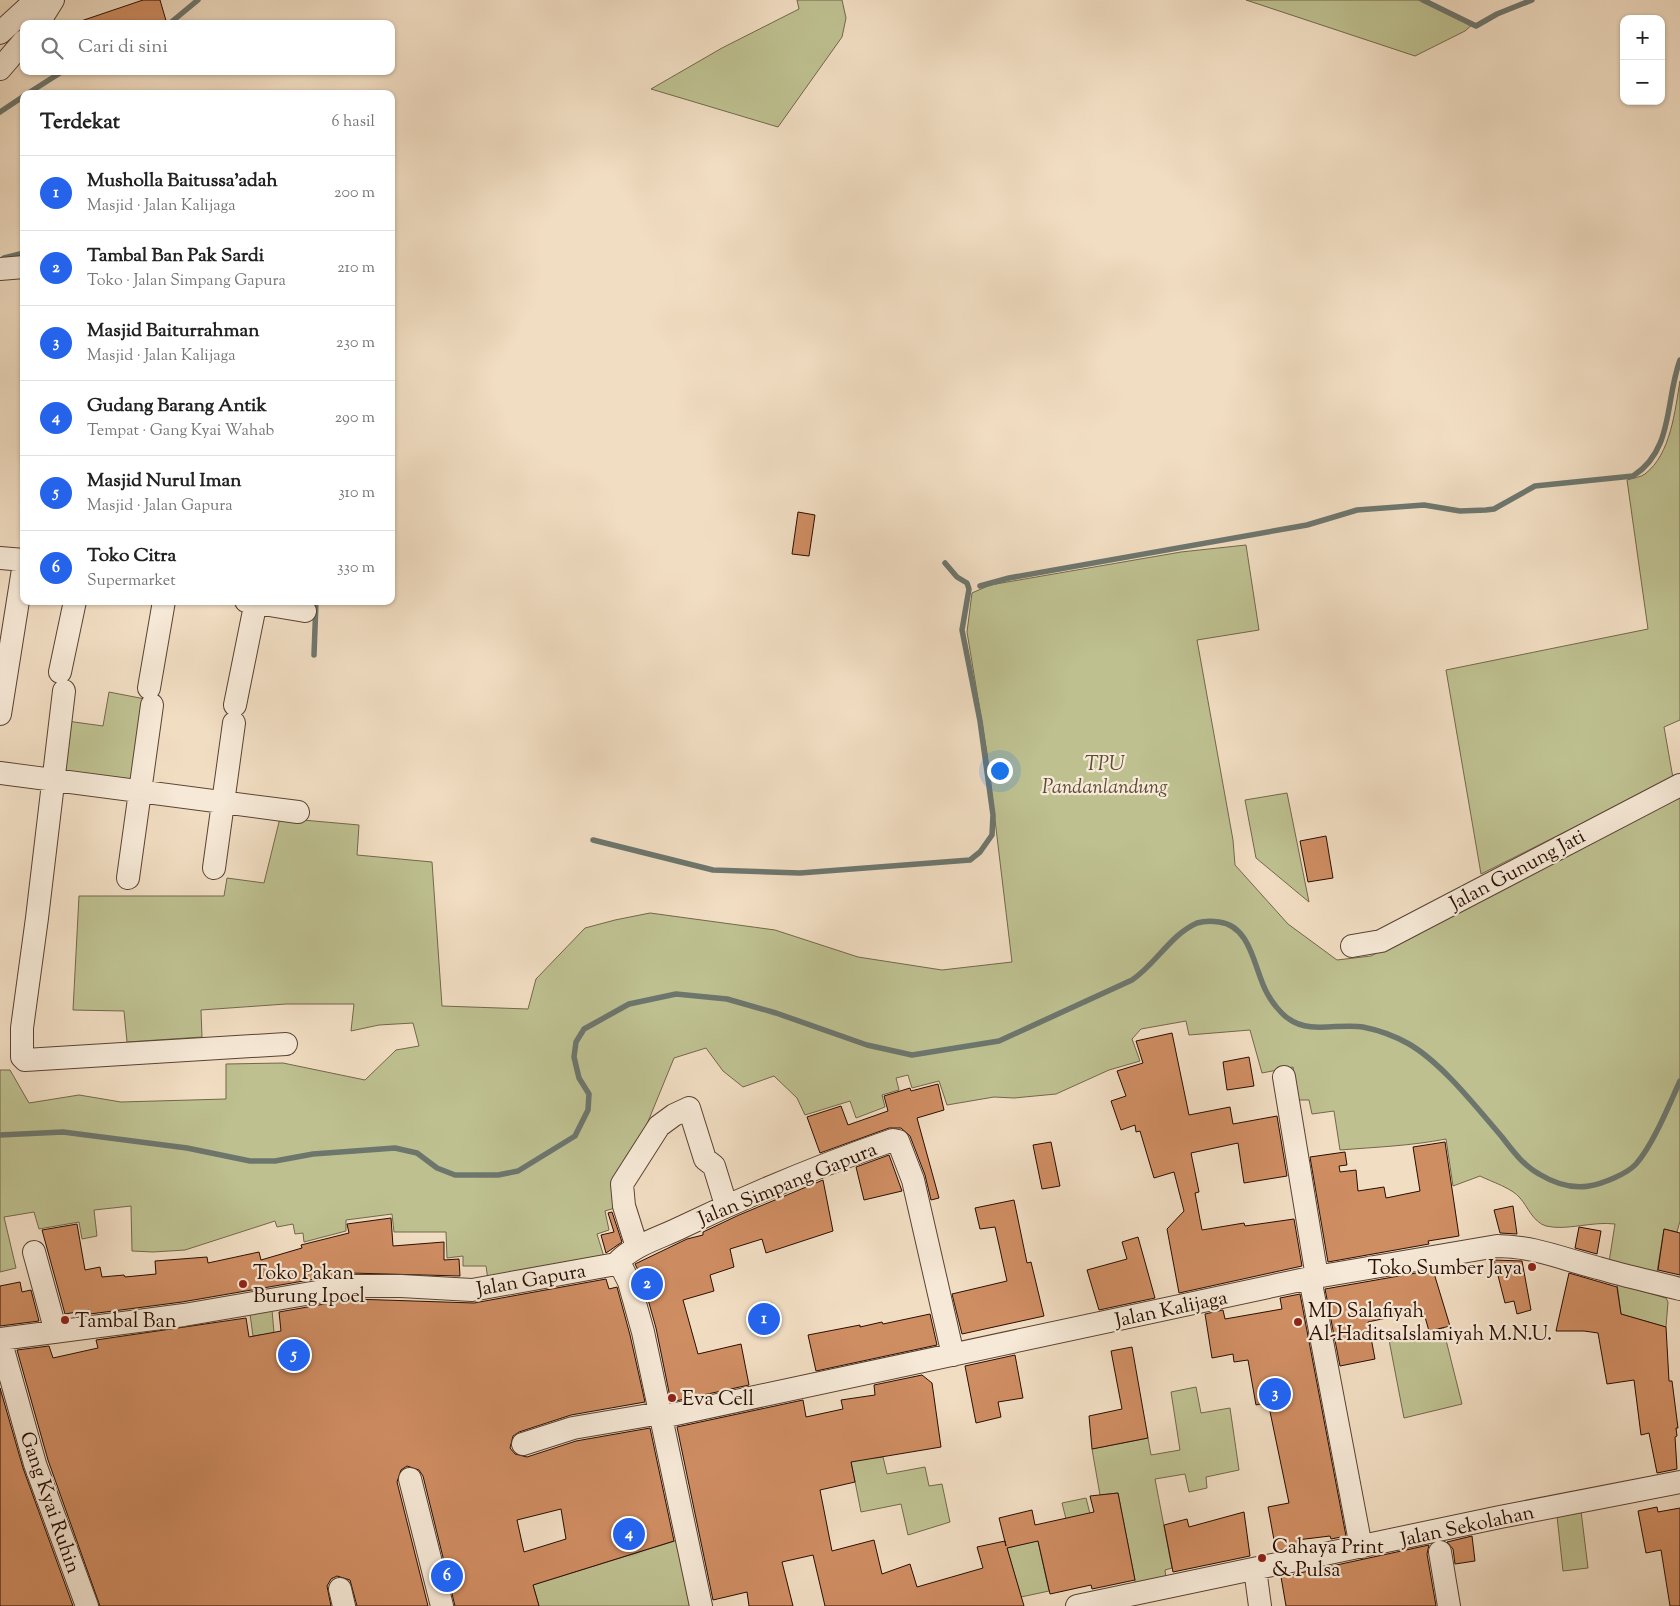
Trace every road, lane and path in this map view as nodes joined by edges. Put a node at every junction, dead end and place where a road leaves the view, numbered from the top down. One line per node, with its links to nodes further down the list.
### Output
1 (36, 0): 4 (street)
2 (53, 0): 3 (street)
3 (40, 20)
4 (0, 33)
5 (20, 46): 6 (street)
6 (0, 69)
7 (20, 267): 8 (street)
8 (0, 269)
9 (0, 558): 10 (street)
10 (20, 561)
11 (20, 587): 17 (street)
12 (74, 605): 19 (street)
13 (163, 605): 21 (street)
14 (252, 605): 22 (street)
15 (270, 605): 16 (street)
16 (305, 611)
17 (0, 714)
18 (0, 773): 19 (street)
19 (54, 781): 21 (street); 27 (street)
20 (1680, 785): 26 (street, Jalan Gunung Jati)
21 (140, 793): 22 (street); 25 (street)
22 (223, 803): 23 (street); 24 (street)
23 (298, 812)
24 (214, 868)
25 (128, 878)
26 (1352, 946)
27 (286, 1044)
28 (1284, 1077): 33 (street)
29 (726, 1205): 30 (street, Jalan Simpang Gapura); 30 (street); 37 (street, Jalan Simpang Gapura)
30 (637, 1247): 32 (street, Jalan Simpang Gapura)
31 (34, 1252): 35 (street)
32 (616, 1264): 35 (street, Jalan Gapura); 38 (street)
33 (1314, 1278): 34 (street, Jalan Kalijaga); 37 (street, Jalan Kalijaga); 43 (street)
34 (1680, 1289)
35 (56, 1332): 36 (street, Jalan Gapura)
36 (0, 1339): 45 (street, Gang Kyai Ruhin)
37 (953, 1355): 38 (street, Jalan Kalijaga)
38 (662, 1415): 39 (street, Jalan Kalijaga); 47 (street)
39 (523, 1444)
40 (410, 1480): 46 (street)
41 (1680, 1482): 42 (street, Jalan Sekolahan)
42 (1438, 1541): 43 (street, Jalan Sekolahan); 50 (street)
43 (1361, 1547): 44 (street, Jalan Sekolahan)
44 (1255, 1570): 48 (street, Jalan Sekolahan); 49 (street)
45 (87, 1606)
46 (442, 1606)
47 (702, 1606)
48 (1078, 1606)
49 (1260, 1606)
50 (1449, 1606)

